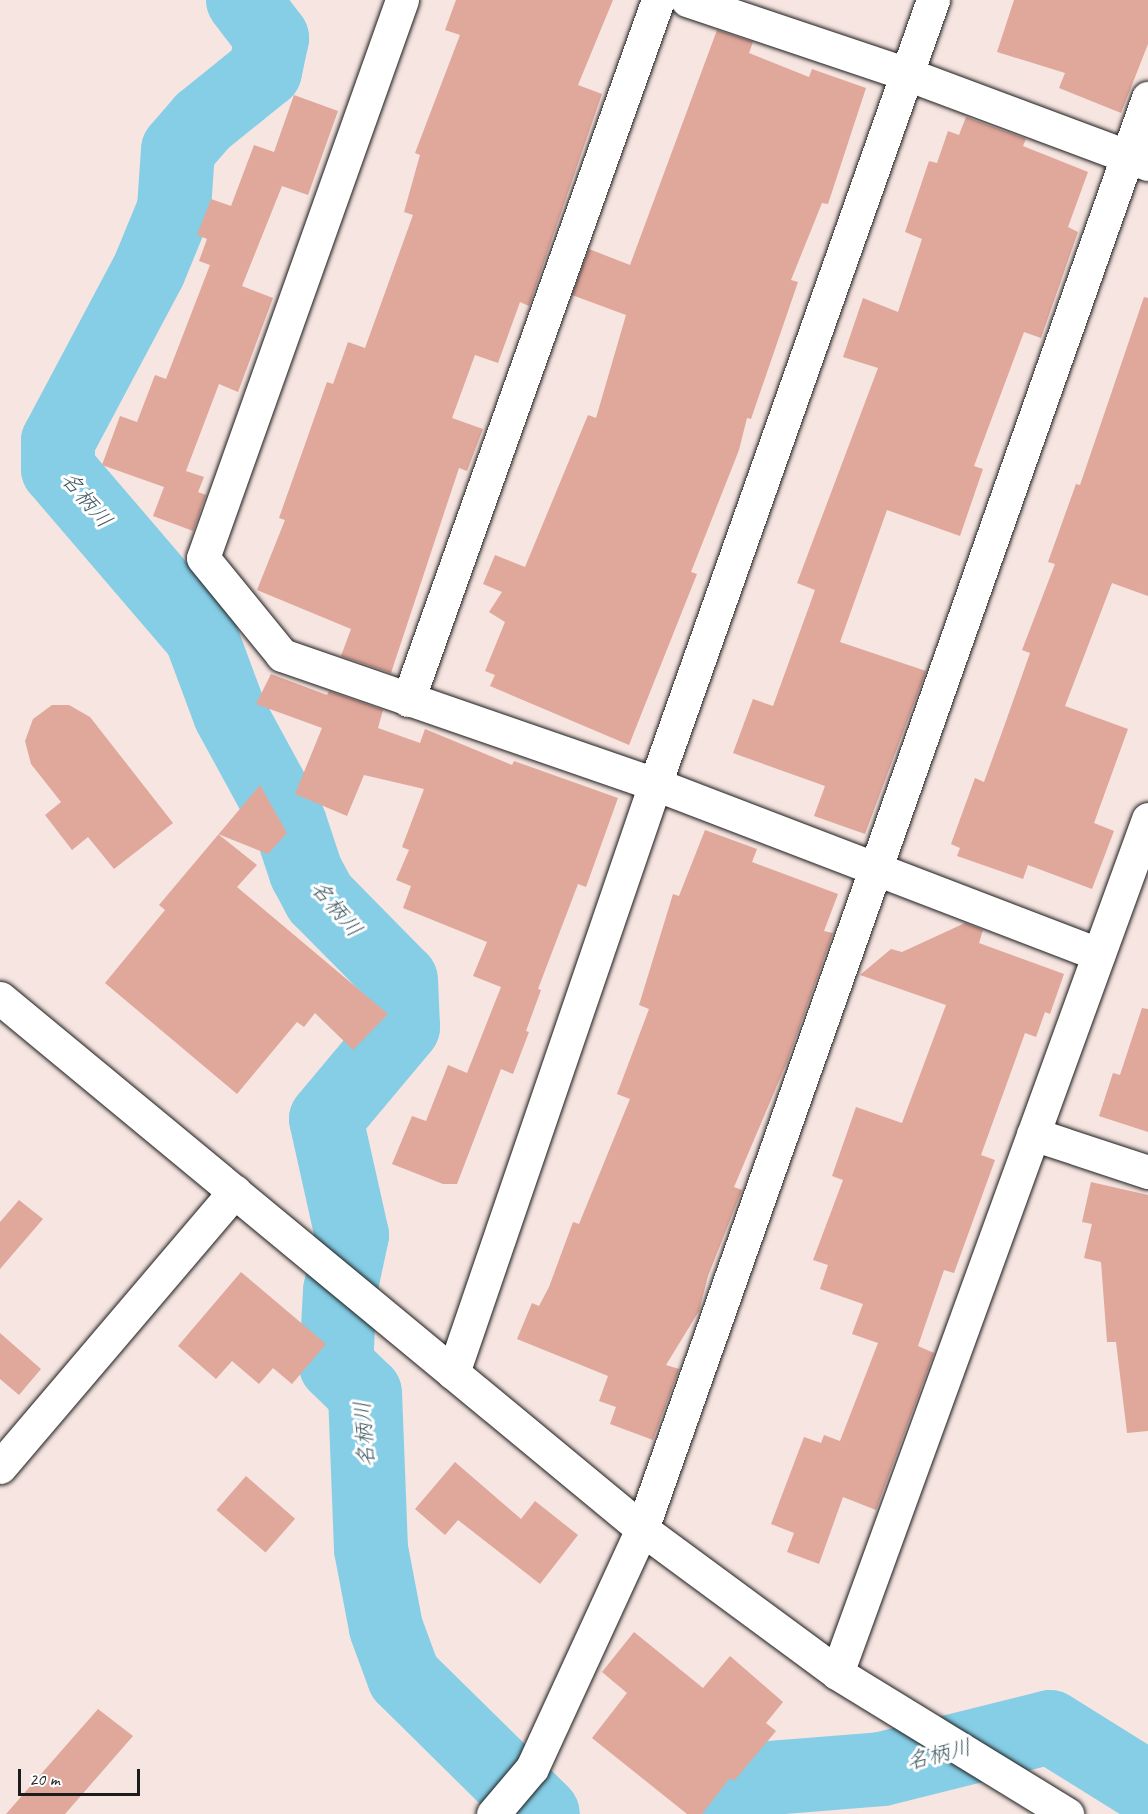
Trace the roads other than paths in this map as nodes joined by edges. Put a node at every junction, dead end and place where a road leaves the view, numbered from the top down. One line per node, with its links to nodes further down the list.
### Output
1 (402, 0): 8 (street)
2 (658, 0): 8 (street)
3 (687, 0): 5 (street)
4 (933, 0): 5 (street)
5 (907, 74): 7 (street); 9 (street)
6 (1148, 98): 7 (street)
7 (1137, 161): 11 (street)
8 (408, 700): 9 (street)
9 (655, 784): 11 (street); 17 (street)
10 (1148, 819): 12 (street)
11 (874, 869): 12 (street); 19 (street)
12 (1099, 954): 14 (street)
13 (0, 998): 16 (street)
14 (1033, 1134): 15 (street); 20 (street)
15 (1148, 1172)
16 (235, 1191): 17 (street); 18 (street)
17 (453, 1373): 19 (street)
18 (0, 1467)
19 (642, 1529): 20 (street); 21 (street)
20 (837, 1672): 22 (street)
21 (508, 1796)
22 (1067, 1814)

